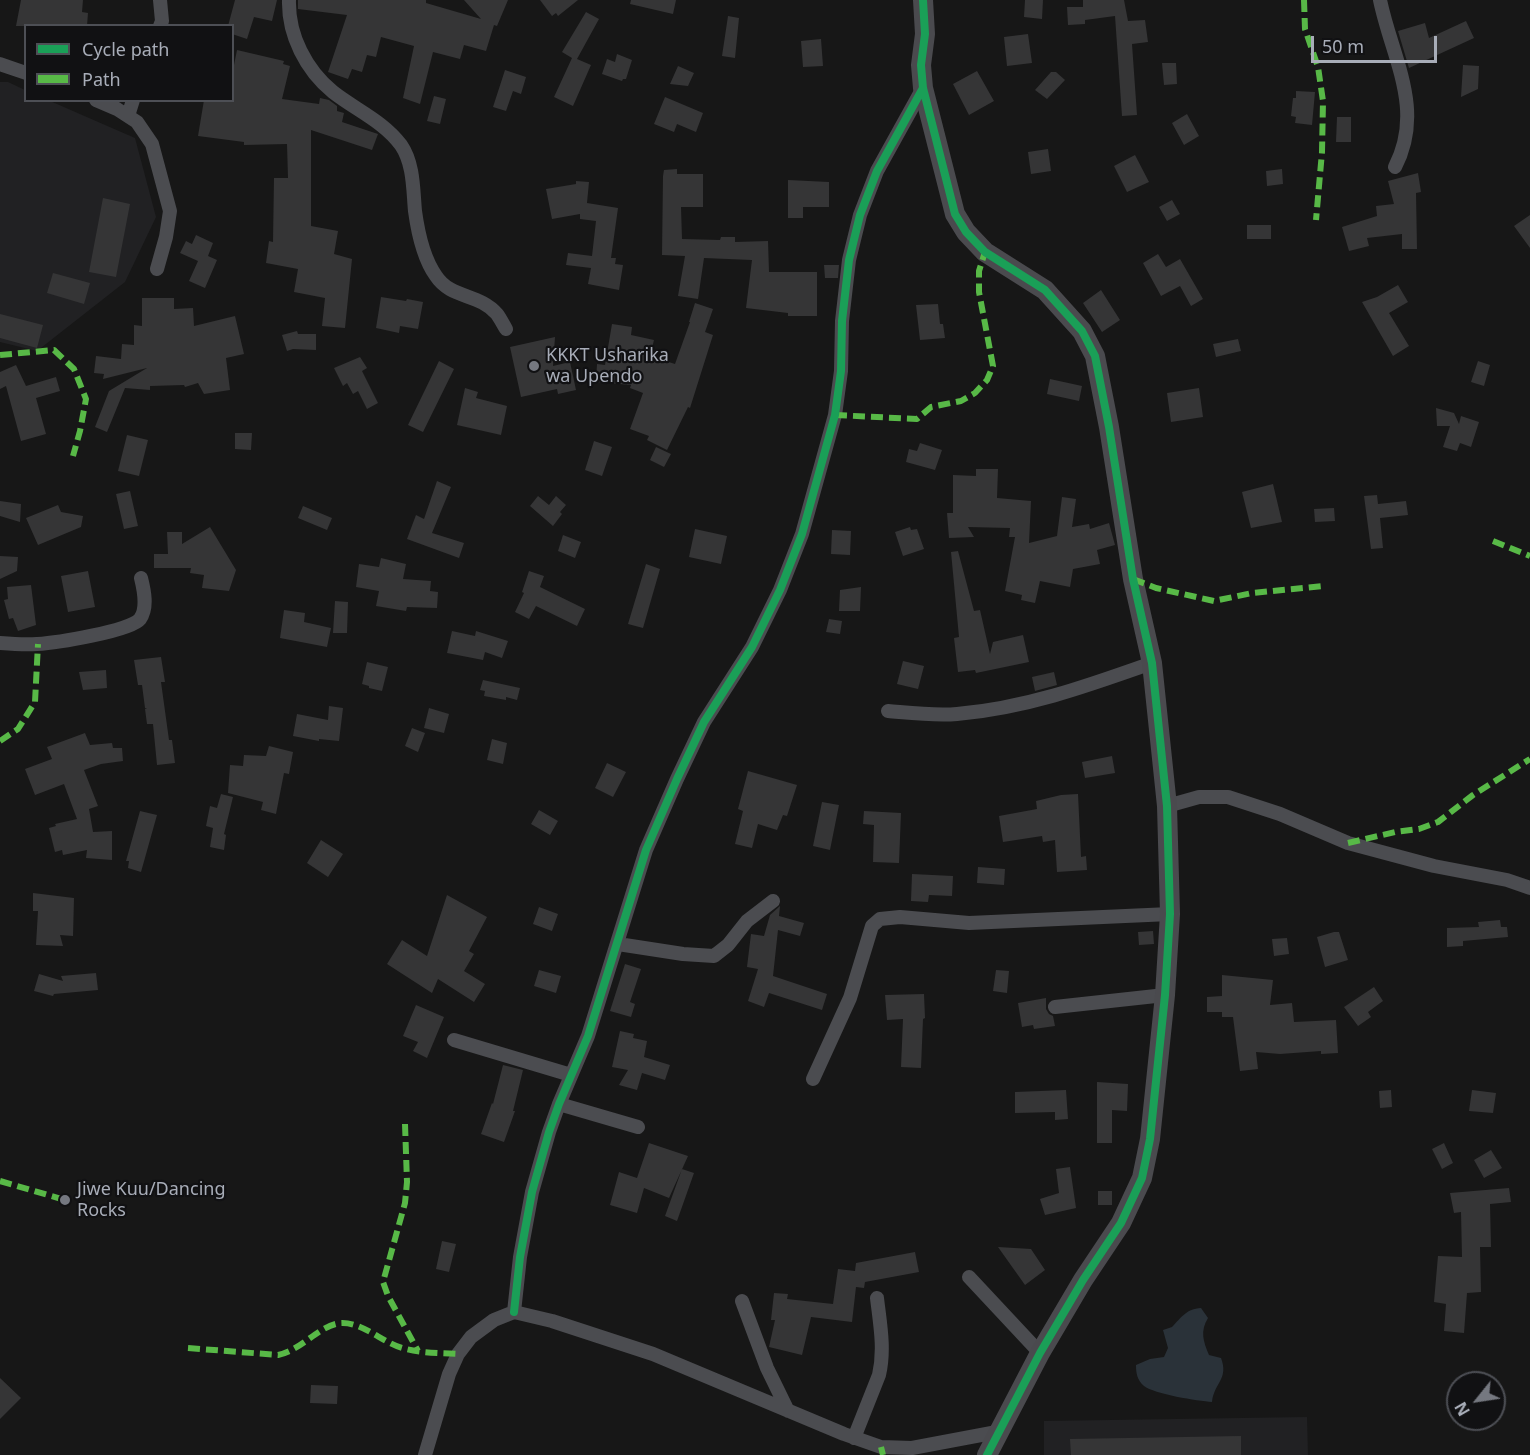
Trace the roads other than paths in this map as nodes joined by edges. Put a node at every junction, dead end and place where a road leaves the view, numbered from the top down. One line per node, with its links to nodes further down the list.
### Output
1 (160, 0): 5 (street)
2 (289, 0): 14 (street)
3 (923, 0): 8 (street)
4 (1380, 0): 12 (street)
5 (161, 24)
6 (0, 64): 7 (street)
7 (24, 72)
8 (923, 88): 17 (street); 23 (street)
9 (101, 102): 11 (street)
10 (133, 102): 11 (street)
11 (128, 116): 13 (street)
12 (1395, 167)
13 (157, 269)
14 (506, 329)
15 (141, 578): 16 (street)
16 (0, 643)
17 (1152, 663): 18 (street); 19 (street)
18 (888, 711)
19 (1167, 806): 20 (street); 22 (street)
20 (1530, 888)
21 (772, 901): 23 (street)
22 (1170, 914): 24 (street); 28 (street)
23 (618, 944): 27 (street)
24 (1165, 995): 25 (street); 35 (street)
25 (1055, 1007)
26 (454, 1040): 27 (street)
27 (571, 1075): 29 (street)
28 (813, 1079)
29 (559, 1104): 30 (street); 34 (street)
30 (638, 1127)
31 (969, 1277): 35 (street)
32 (877, 1298): 38 (street)
33 (742, 1301): 36 (street)
34 (514, 1312): 36 (street); 39 (street)
35 (1040, 1353): 37 (street)
36 (788, 1411): 38 (street)
37 (997, 1432): 38 (street); 40 (street)
38 (854, 1438)
39 (425, 1455)
40 (987, 1455)

